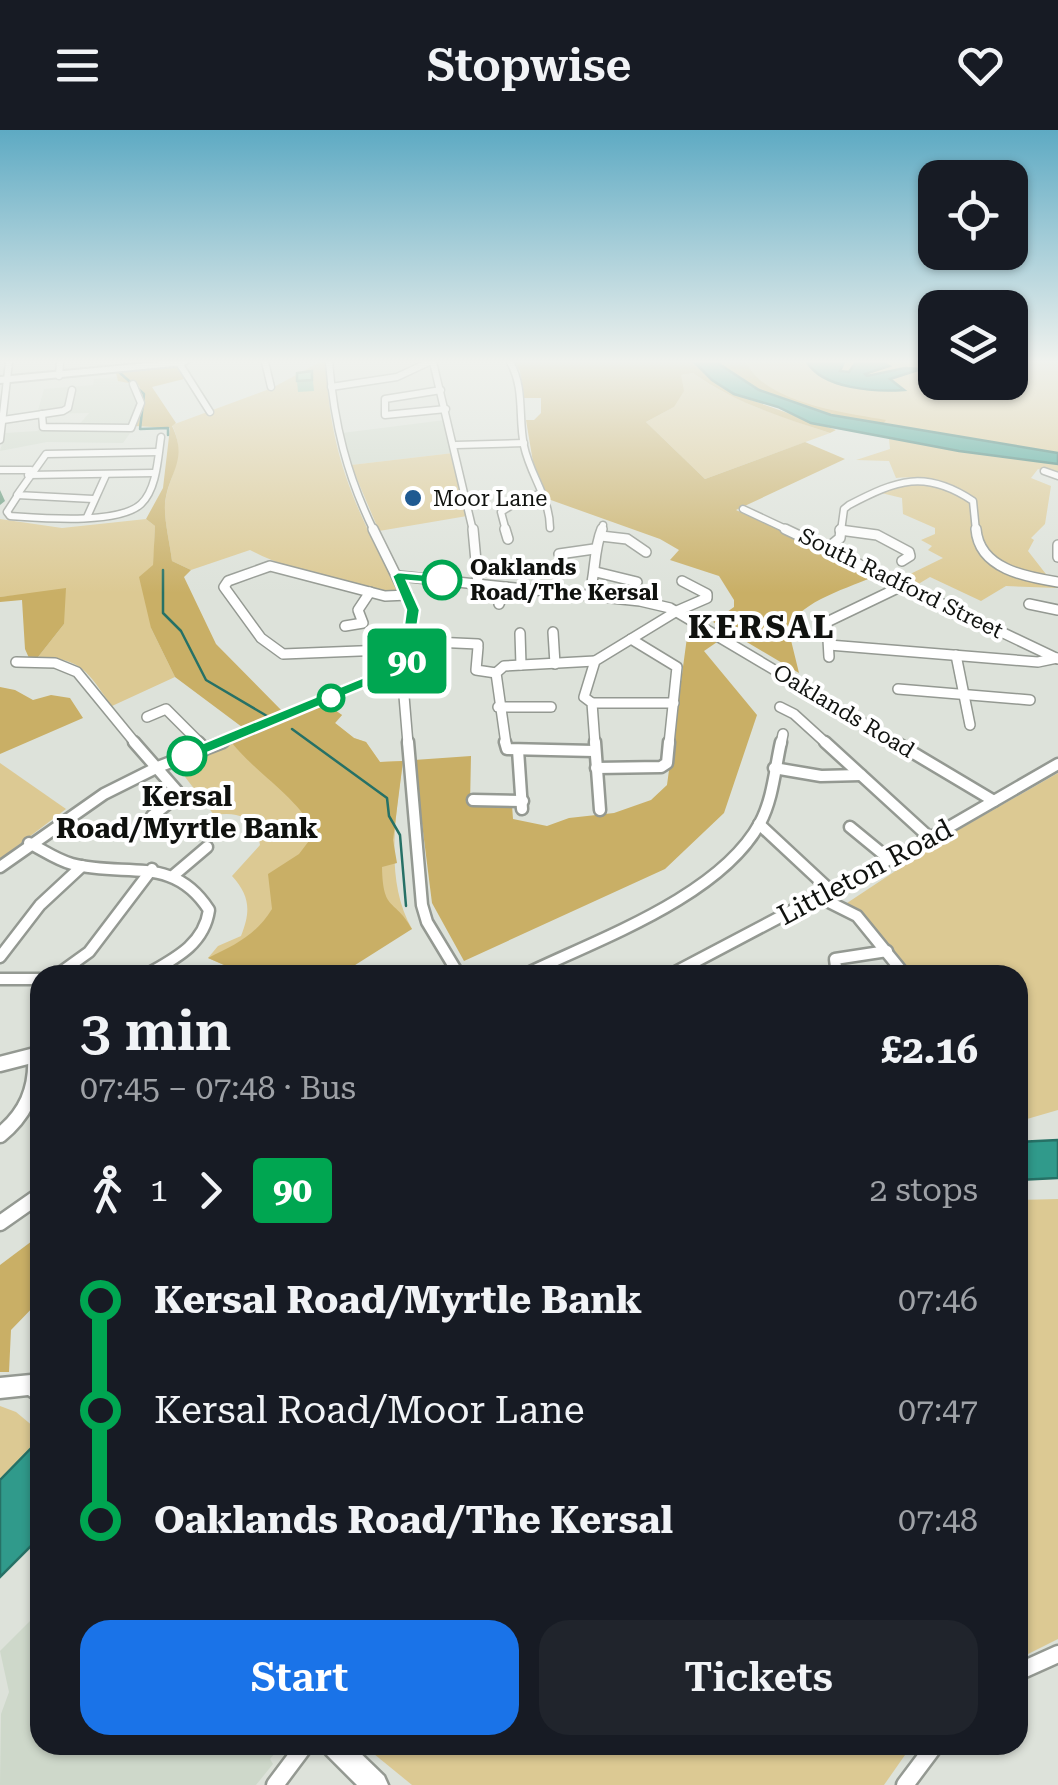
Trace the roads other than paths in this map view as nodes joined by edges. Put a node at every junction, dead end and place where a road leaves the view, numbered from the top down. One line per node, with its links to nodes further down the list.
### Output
1 (160, 439): 7 (street)
2 (339, 439): 32 (street)
3 (454, 439): 6 (street)
4 (524, 439): 5 (street)
5 (524, 444): 6 (street); 14 (street)
6 (456, 446): 36 (street)
7 (158, 452): 10 (street); 11 (street)
8 (0, 470): 10 (street)
9 (1044, 471): 13 (street)
10 (30, 472): 12 (street); 15 (street)
11 (153, 473): 12 (street); 18 (street)
12 (106, 475): 16 (street)
13 (1058, 476)
14 (541, 494): 20 (street); 22 (street)
15 (18, 496): 16 (street); 18 (street)
16 (93, 498): 18 (street)
17 (743, 509): 25 (street, South Radford Street)
18 (87, 516)
19 (603, 525): 23 (street)
20 (552, 526)
21 (840, 530): 25 (street); 29 (street); 34 (street)
22 (510, 536)
23 (601, 536): 26 (street); 27 (street)
24 (1058, 545): 30 (street)
25 (829, 548): 37 (street, South Radford Street)
26 (594, 549): 28 (street); 31 (street)
27 (646, 552)
28 (559, 554)
29 (909, 557)
30 (1058, 558)
31 (596, 572): 33 (street); 41 (street)
32 (398, 576): 36 (street, Oaklands Road); 40 (street)
33 (637, 582)
34 (1058, 582)
35 (690, 583): 45 (street)
36 (478, 584): 38 (street, Oaklands Road)
37 (904, 584): 51 (street); 54 (street, South Radford Street)
38 (506, 587): 41 (street, Oaklands Road); 42 (street)
39 (370, 592): 40 (street); 46 (street); 50 (street)
40 (408, 596): 50 (street)
41 (589, 596): 45 (street, Oaklands Road)
42 (498, 604)
43 (1029, 604): 44 (street)
44 (1058, 610)
45 (678, 612): 49 (street); 81 (street, Oaklands Road)
46 (345, 626)
47 (552, 632): 57 (street)
48 (520, 633): 58 (street)
49 (631, 639): 56 (street); 65 (street)
50 (411, 645): 59 (street); 60 (street)
51 (829, 645): 52 (street); 53 (street)
52 (956, 655): 54 (street); 62 (street)
53 (829, 657)
54 (1058, 658)
55 (16, 662): 76 (street)
56 (595, 662): 57 (street); 64 (street)
57 (555, 664): 58 (street)
58 (521, 665): 60 (street)
59 (405, 671): 72 (street); 99 (street)
60 (496, 673): 66 (street)
61 (898, 689): 62 (street)
62 (964, 694): 63 (street); 70 (street)
63 (1030, 700)
64 (592, 703): 65 (street); 74 (street)
65 (674, 703): 77 (street)
66 (498, 707): 67 (street); 73 (street)
67 (551, 707)
68 (780, 707): 79 (street)
69 (147, 718): 72 (street)
70 (970, 726)
71 (783, 734): 78 (street)
72 (205, 749): 76 (street)
73 (518, 750): 74 (street); 80 (street)
74 (594, 751): 77 (street)
75 (1058, 764): 81 (street, Littleton Road)
76 (158, 767): 83 (street); 87 (street)
77 (596, 768): 82 (street)
78 (774, 768): 79 (street); 84 (street)
79 (861, 774): 86 (street)
80 (473, 800)
81 (994, 801): 86 (street, Littleton Road)
82 (600, 810)
83 (152, 816)
84 (759, 824): 94 (street); 100 (street)
85 (850, 828): 89 (street)
86 (930, 838): 89 (street, Littleton Road)
87 (29, 843): 90 (street); 91 (street)
88 (207, 847): 93 (street)
89 (889, 859): 94 (street, Littleton Road)
90 (82, 866): 92 (street); 96 (street)
91 (0, 867)
92 (152, 870): 93 (street); 97 (street)
93 (174, 876): 98 (street)
94 (825, 894): 95 (street); 101 (street, Littleton Road)
95 (887, 951): 102 (street); 103 (street)
96 (0, 957)
97 (76, 965)
98 (162, 965)
99 (453, 965)
100 (544, 965)
101 (692, 965)
102 (836, 965)
103 (898, 965)
104 (0, 979): 105 (street)
105 (30, 979)
106 (30, 1057): 107 (street)
107 (0, 1064)
108 (30, 1098): 109 (street)
109 (0, 1135)
110 (30, 1202): 111 (street)
111 (0, 1222)
112 (30, 1386): 113 (main road)
113 (0, 1388)
114 (1058, 1654): 115 (street)
115 (1028, 1668)
116 (298, 1755): 119 (street)
117 (345, 1755): 120 (main road)
118 (928, 1755): 121 (street)
119 (275, 1785)
120 (375, 1785)
121 (906, 1785)

